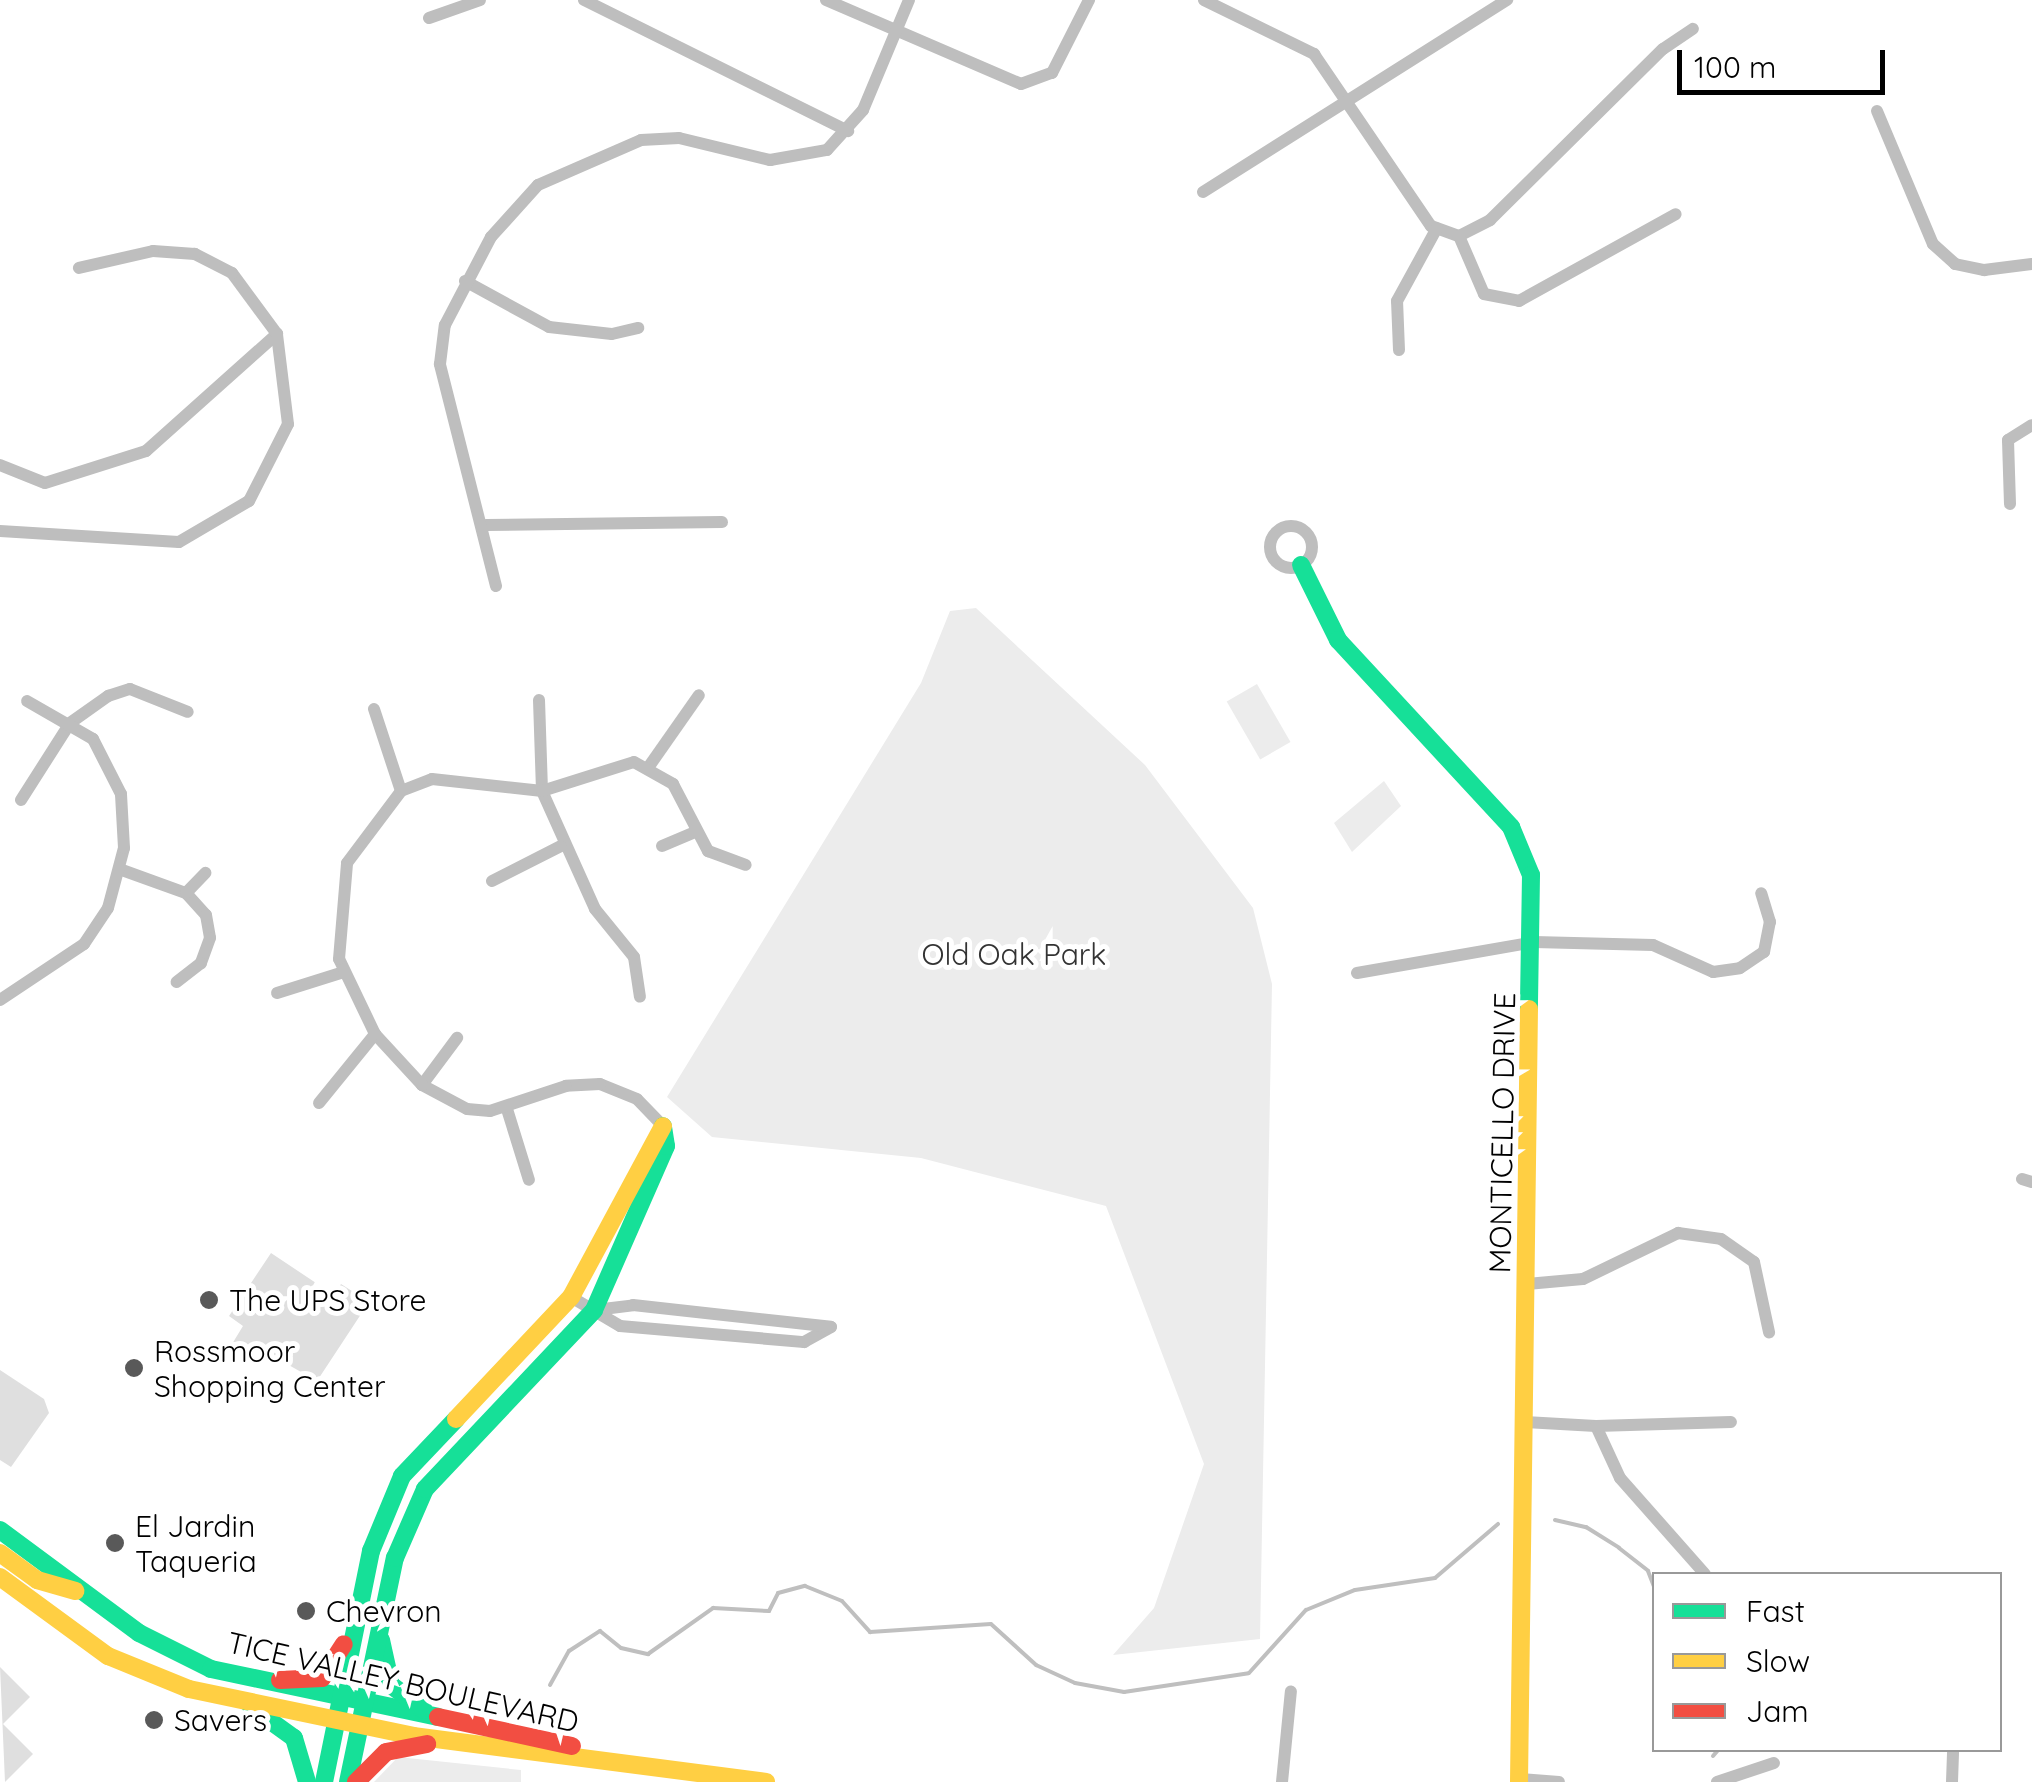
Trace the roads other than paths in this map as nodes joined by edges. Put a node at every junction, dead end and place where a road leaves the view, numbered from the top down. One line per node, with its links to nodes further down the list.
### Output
1 (480, 0): 8 (street)
2 (584, 0): 13 (street)
3 (826, 0): 10 (street)
4 (909, 0): 10 (street)
5 (1089, 0): 10 (street)
6 (1204, 0): 11 (street)
7 (1507, 0): 11 (street)
8 (429, 18)
9 (1693, 29): 17 (street)
10 (898, 34): 13 (street)
11 (1352, 104): 14 (street); 16 (street)
12 (1878, 111): 18 (street)
13 (848, 131): 20 (street)
14 (1204, 192)
15 (1676, 214): 17 (street)
16 (1437, 228): 17 (street); 23 (street)
17 (1459, 236)
18 (2032, 264)
19 (79, 268): 22 (street)
20 (465, 281): 21 (street); 28 (street)
21 (638, 328)
22 (277, 334): 25 (street); 29 (street)
23 (1399, 350)
24 (2032, 425): 26 (street)
25 (0, 465)
26 (2010, 504)
27 (722, 522): 28 (street)
28 (486, 525): 31 (street)
29 (0, 531)
30 (1301, 565): 51 (street, MONTICELLO DRIVE)
31 (496, 586)
32 (699, 695): 38 (street)
33 (539, 700): 40 (street)
34 (26, 701): 37 (street)
35 (374, 709): 39 (street)
36 (188, 712): 37 (street)
37 (70, 723): 41 (street); 46 (street)
38 (650, 765): 40 (street); 42 (street)
39 (401, 791): 40 (street); 52 (street)
40 (542, 791): 43 (street)
41 (21, 800)
42 (695, 832): 44 (street); 45 (street)
43 (561, 846): 48 (street); 56 (street)
44 (662, 846)
45 (746, 864)
46 (122, 870): 49 (street); 57 (street)
47 (206, 873): 49 (street)
48 (492, 881)
49 (186, 893): 54 (street)
50 (1762, 893): 51 (street)
51 (1534, 942): 53 (street); 65 (street, MONTICELLO DRIVE)
52 (344, 972): 55 (street); 58 (street)
53 (1357, 973)
54 (177, 982)
55 (277, 993)
56 (640, 997)
57 (0, 1000)
58 (375, 1034): 60 (street); 61 (street)
59 (457, 1038): 60 (street)
60 (422, 1085): 62 (street)
61 (319, 1103)
62 (508, 1109): 63 (street); 64 (street)
63 (663, 1126): 66 (street); 67 (street)
64 (529, 1180)
65 (1527, 1284): 68 (street); 69 (street, MONTICELLO DRIVE)
66 (571, 1297): 67 (street); 78 (street)
67 (594, 1310): 67 (street); 77 (street)
68 (1769, 1332)
69 (1525, 1422): 71 (street); 91 (street, MONTICELLO DRIVE)
70 (1731, 1422): 71 (street)
71 (1596, 1426): 74 (street)
72 (0, 1530): 76 (street, TICE VALLEY BOULEVARD)
73 (0, 1553): 76 (street)
74 (1703, 1572)
75 (0, 1577): 81 (street, TICE VALLEY BOULEVARD)
76 (80, 1592): 79 (street, TICE VALLEY BOULEVARD)
77 (379, 1629): 83 (street); 85 (street)
78 (352, 1630): 79 (street); 82 (street)
79 (250, 1679): 82 (street, TICE VALLEY BOULEVARD)
80 (1290, 1691): 97 (street)
81 (242, 1702): 84 (street, TICE VALLEY BOULEVARD); 92 (street)
82 (343, 1702): 83 (street, TICE VALLEY BOULEVARD); 84 (street)
83 (363, 1706): 85 (street, TICE VALLEY BOULEVARD); 86 (street)
84 (339, 1722): 86 (street, TICE VALLEY BOULEVARD); 93 (street)
85 (452, 1722): 89 (street, TICE VALLEY BOULEVARD)
86 (358, 1726): 87 (street, TICE VALLEY BOULEVARD); 94 (street)
87 (445, 1740): 89 (street, TICE VALLEY BOULEVARD); 95 (street)
88 (1952, 1752): 100 (street)
89 (596, 1754): 96 (street, TICE VALLEY BOULEVARD)
90 (1774, 1763): 99 (street)
91 (1520, 1780): 98 (street)
92 (308, 1782)
93 (324, 1782)
94 (348, 1782)
95 (356, 1782)
96 (766, 1782)
97 (1282, 1782)
98 (1559, 1782)
99 (1717, 1782)
100 (1952, 1782)

